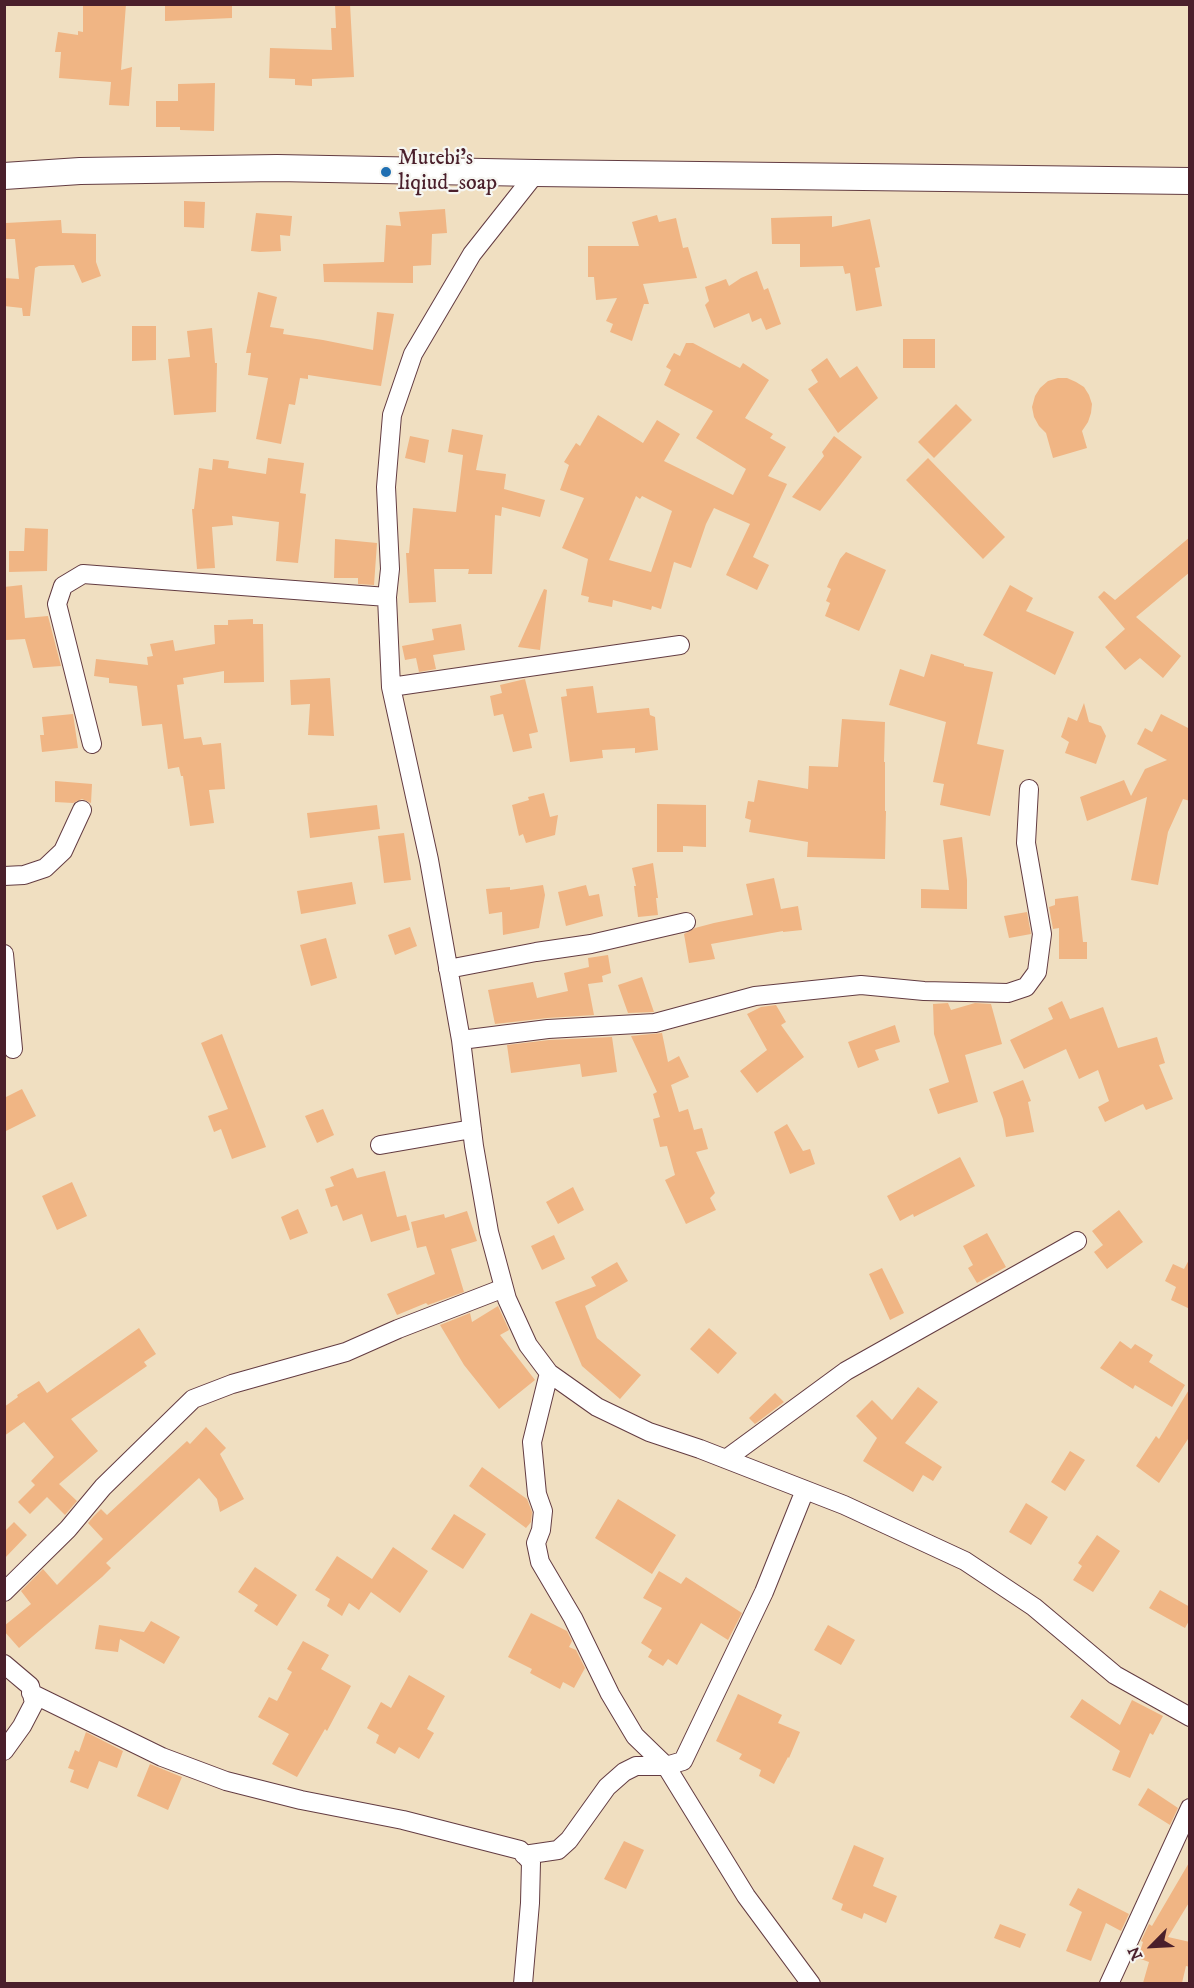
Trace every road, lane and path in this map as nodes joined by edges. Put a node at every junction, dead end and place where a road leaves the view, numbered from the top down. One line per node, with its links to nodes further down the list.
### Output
1 (536, 173): 2 (street); 3 (street); 4 (street)
2 (4, 176)
3 (1190, 181)
4 (387, 597): 6 (street); 7 (street)
5 (680, 645): 6 (street)
6 (391, 687): 13 (street)
7 (92, 744)
8 (1029, 789): 15 (street)
9 (82, 810): 10 (street)
10 (4, 876)
11 (686, 922): 13 (street)
12 (4, 954): 14 (street)
13 (448, 969): 15 (street)
14 (5, 986): 16 (street)
15 (460, 1040): 17 (street)
16 (13, 1049)
17 (472, 1129): 18 (street); 20 (street)
18 (380, 1145)
19 (1077, 1241): 22 (street)
20 (504, 1288): 21 (street); 24 (street)
21 (549, 1373): 22 (street); 29 (street)
22 (726, 1460): 23 (street)
23 (804, 1490): 27 (street); 29 (street)
24 (4, 1592)
25 (4, 1664): 26 (street)
26 (32, 1693): 28 (street); 31 (street)
27 (1190, 1717)
28 (4, 1751)
29 (666, 1766): 31 (street); 33 (street)
30 (1190, 1808): 34 (street)
31 (524, 1855): 32 (street)
32 (523, 1983)
33 (811, 1983)
34 (1109, 1983)

